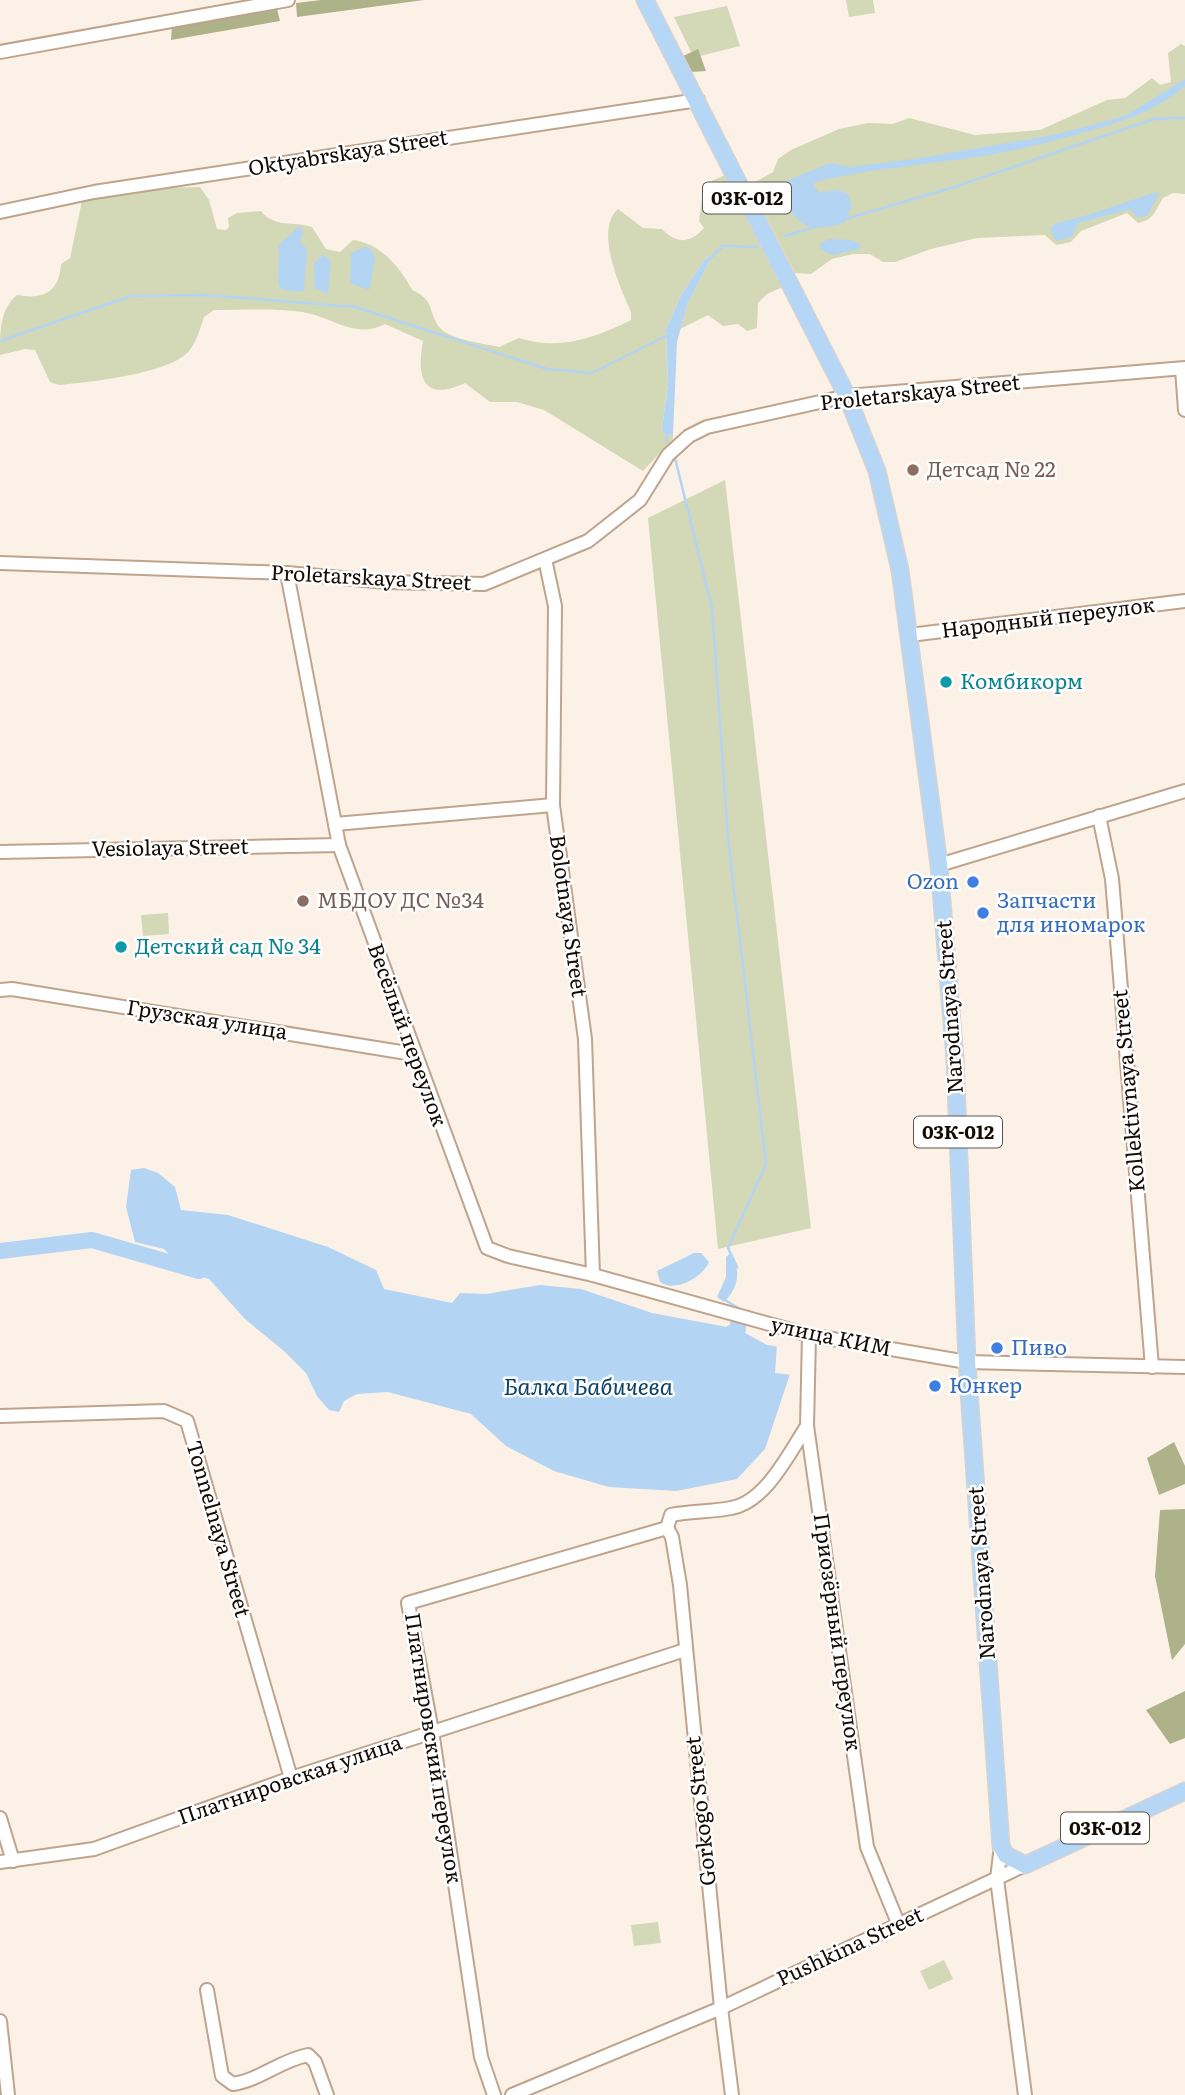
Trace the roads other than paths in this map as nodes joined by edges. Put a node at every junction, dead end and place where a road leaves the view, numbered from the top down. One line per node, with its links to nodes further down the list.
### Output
1 (288, 0): 3 (street)
2 (645, 0): 5 (main road, 03К-012)
3 (246, 3): 4 (street)
4 (0, 52)
5 (698, 100): 6 (street, Oktyabrskaya Street); 8 (main road, 03К-012)
6 (0, 212)
7 (1183, 368): 8 (street, Proletarskaya Street); 9 (street)
8 (847, 396): 10 (street, Proletarskaya Street); 14 (main road, Narodnaya Street / 03К-012)
9 (1185, 410)
10 (545, 559): 12 (street, Proletarskaya Street); 16 (street, Bolotnaya Street)
11 (0, 563): 12 (street, Proletarskaya Street)
12 (287, 573): 18 (street, Весёлый переулок)
13 (1185, 601): 14 (street, Народный переулок)
14 (910, 635): 21 (main road, Narodnaya Street / 03К-012)
15 (1185, 791): 17 (street)
16 (554, 805): 18 (street); 25 (street, Bolotnaya Street)
17 (1099, 816): 21 (street); 28 (street, Kollektivnaya Street)
18 (335, 824): 19 (street, Весёлый переулок)
19 (339, 845): 20 (street, Vesiolaya Street); 23 (street, Весёлый переулок)
20 (0, 852)
21 (939, 865): 27 (main road, Narodnaya Street / 03К-012)
22 (0, 990): 23 (street, Грузская улица)
23 (413, 1054): 24 (street, Весёлый переулок)
24 (487, 1248): 25 (street, улица КИМ)
25 (593, 1275): 26 (street, улица КИМ)
26 (809, 1335): 27 (street, улица КИМ); 31 (street, Приозёрный переулок)
27 (967, 1362): 28 (street, улица КИМ); 38 (main road, Narodnaya Street / 03К-012)
28 (1152, 1367): 29 (street, улица КИМ)
29 (1185, 1367)
30 (0, 1416): 35 (street, Tonnelnaya Street)
31 (807, 1426): 32 (street, Платнировский переулок); 42 (street, Приозёрный переулок)
32 (667, 1528): 33 (street, Gorkogo Street); 34 (street, Платнировский переулок)
33 (685, 1650): 34 (street, Платнировская улица); 44 (street, Gorkogo Street)
34 (432, 1731): 35 (street, Платнировская улица); 49 (street, Платнировский переулок)
35 (291, 1777): 39 (street, Платнировская улица)
36 (1185, 1791): 40 (main road, Pushkina Street / 03К-012)
37 (0, 1818): 39 (street, Платнировская улица)
38 (1001, 1846): 40 (main road); 41 (street)
39 (6, 1862)
40 (1025, 1865): 41 (street, Pushkina Street)
41 (997, 1879): 42 (street, Pushkina Street); 52 (street)
42 (898, 1923): 44 (street, Pushkina Street)
43 (207, 1990): 48 (street)
44 (721, 2008): 50 (street, Pushkina Street); 51 (street, Gorkogo Street)
45 (0, 2021): 46 (street)
46 (3, 2072): 47 (street)
47 (8, 2095)
48 (327, 2095)
49 (494, 2095)
50 (512, 2095)
51 (732, 2095)
52 (1025, 2095)

